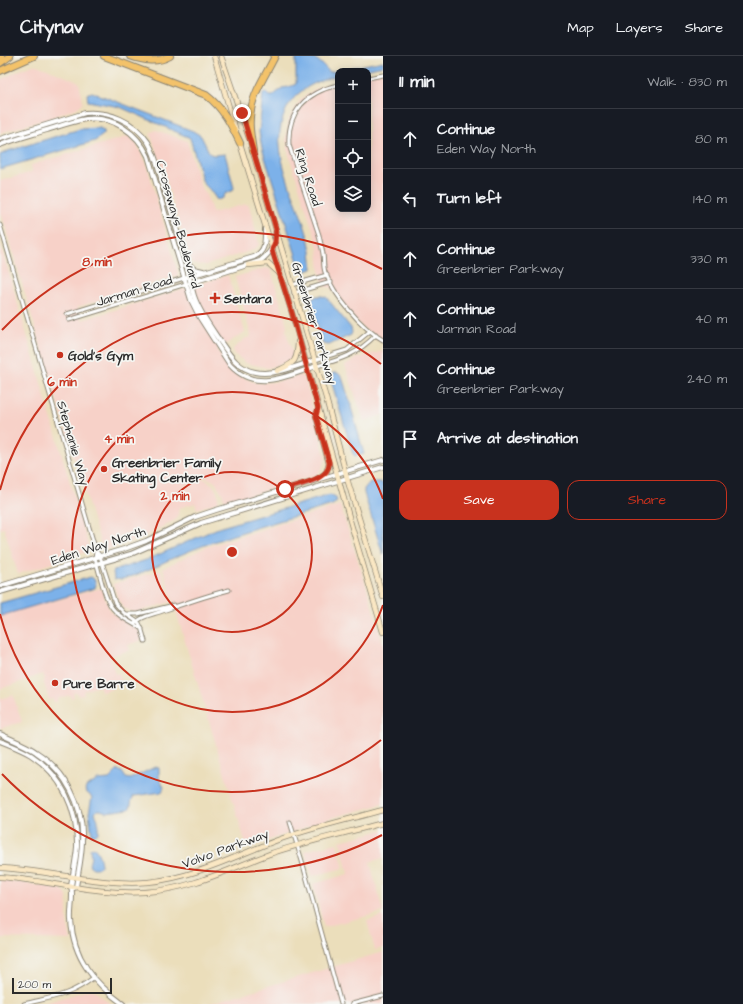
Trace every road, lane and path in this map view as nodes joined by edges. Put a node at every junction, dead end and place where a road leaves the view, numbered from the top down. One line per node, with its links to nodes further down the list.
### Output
1 (10, 56): 10 (highway)
2 (25, 56): 11 (highway)
3 (34, 56): 11 (highway)
4 (104, 56): 16 (highway)
5 (130, 56): 6 (highway)
6 (170, 56)
7 (214, 56): 16 (main road, Greenbrier Parkway)
8 (221, 56): 18 (main road, Greenbrier Parkway)
9 (275, 56): 18 (highway)
10 (0, 63)
11 (0, 71)
12 (383, 75): 13 (street)
13 (371, 77)
14 (335, 86): 27 (street, Ring Road)
15 (0, 139): 23 (street, Crossways Boulevard)
16 (240, 143): 20 (main road, Greenbrier Parkway)
17 (0, 145): 29 (street, Crossways Boulevard)
18 (253, 151): 21 (main road, Greenbrier Parkway)
19 (0, 225): 54 (street, Stephanie Way)
20 (265, 228): 22 (main road, Greenbrier Parkway); 25 (street, Jarman Road)
21 (276, 229): 22 (street); 33 (main road, Greenbrier Parkway)
22 (272, 250): 24 (street, Jarman Road); 26 (main road, Greenbrier Parkway)
23 (184, 256): 25 (street); 28 (street, Crossways Boulevard)
24 (248, 265): 26 (main road); 31 (street, Jarman Road)
25 (208, 271): 28 (street, Jarman Road)
26 (279, 273): 39 (main road, Greenbrier Parkway)
27 (326, 275): 30 (street, Ring Road); 33 (street)
28 (189, 276): 29 (street, Jarman Road); 31 (street, Crossways Boulevard)
29 (184, 278): 32 (street, Crossways Boulevard); 35 (street, Jarman Road)
30 (330, 282): 34 (street); 37 (street, Ring Road)
31 (191, 283): 32 (street, Jarman Road); 45 (street, Crossways Boulevard)
32 (186, 284): 36 (street, Jarman Road); 44 (street, Crossways Boulevard)
33 (292, 285): 34 (main road, Greenbrier Parkway)
34 (294, 293): 41 (main road, Greenbrier Parkway)
35 (67, 314)
36 (69, 320)
37 (370, 331): 38 (street, Ring Road); 41 (street, Crossways Boulevard)
38 (376, 336): 40 (street, Ring Road); 43 (street, Crossways Boulevard)
39 (298, 337): 42 (main road, Greenbrier Parkway); 45 (main road)
40 (383, 340)
41 (315, 360): 42 (street, Crossways Boulevard); 43 (main road, Greenbrier Parkway)
42 (306, 364): 44 (main road, Greenbrier Parkway); 45 (street, Crossways Boulevard)
43 (316, 366): 44 (street, Crossways Boulevard); 49 (main road, Greenbrier Parkway)
44 (307, 370): 46 (main road, Greenbrier Parkway)
45 (277, 371)
46 (318, 408): 50 (main road, Greenbrier Parkway); 52 (main road)
47 (383, 460): 49 (street, Eden Way North)
48 (383, 467): 51 (street, Eden Way North)
49 (346, 471): 50 (street, Eden Way North); 51 (main road, Greenbrier Parkway)
50 (337, 473): 52 (street, Eden Way North); 53 (main road, Greenbrier Parkway)
51 (347, 478): 53 (street, Eden Way North); 62 (main road, Greenbrier Parkway)
52 (317, 479): 55 (street, Eden Way North)
53 (339, 481): 57 (street, Eden Way North); 67 (main road, Greenbrier Parkway)
54 (96, 551): 55 (street, Stephanie Way); 56 (street, Stephanie Way)
55 (100, 556): 56 (street, Eden Way North); 57 (street, Stephanie Way)
56 (95, 558): 58 (street, Stephanie Way); 59 (street, Eden Way North)
57 (102, 562): 58 (street, Eden Way North); 65 (street, Stephanie Way)
58 (97, 564): 61 (street, Eden Way North); 66 (street, Stephanie Way)
59 (0, 586)
60 (229, 590): 63 (street)
61 (0, 592)
62 (383, 597)
63 (180, 604): 64 (street); 66 (street)
64 (158, 608): 65 (street); 66 (street)
65 (124, 613): 66 (street, Stephanie Way)
66 (134, 622): 68 (street, Stephanie Way)
67 (383, 632)
68 (146, 641)
69 (0, 734): 78 (street)
70 (0, 741): 78 (street)
71 (383, 810): 74 (main road, Volvo Parkway)
72 (290, 822): 74 (street)
73 (383, 823): 75 (main road, Volvo Parkway)
74 (294, 834): 75 (street); 78 (main road, Volvo Parkway)
75 (298, 846): 79 (main road, Volvo Parkway); 84 (street)
76 (0, 868): 78 (main road, Volvo Parkway)
77 (0, 877): 79 (main road, Volvo Parkway)
78 (75, 877): 79 (street)
79 (73, 888): 80 (street)
80 (93, 978): 82 (street); 83 (street)
81 (383, 996): 85 (street)
82 (24, 1004)
83 (123, 1004)
84 (341, 1004)
85 (352, 1004)

